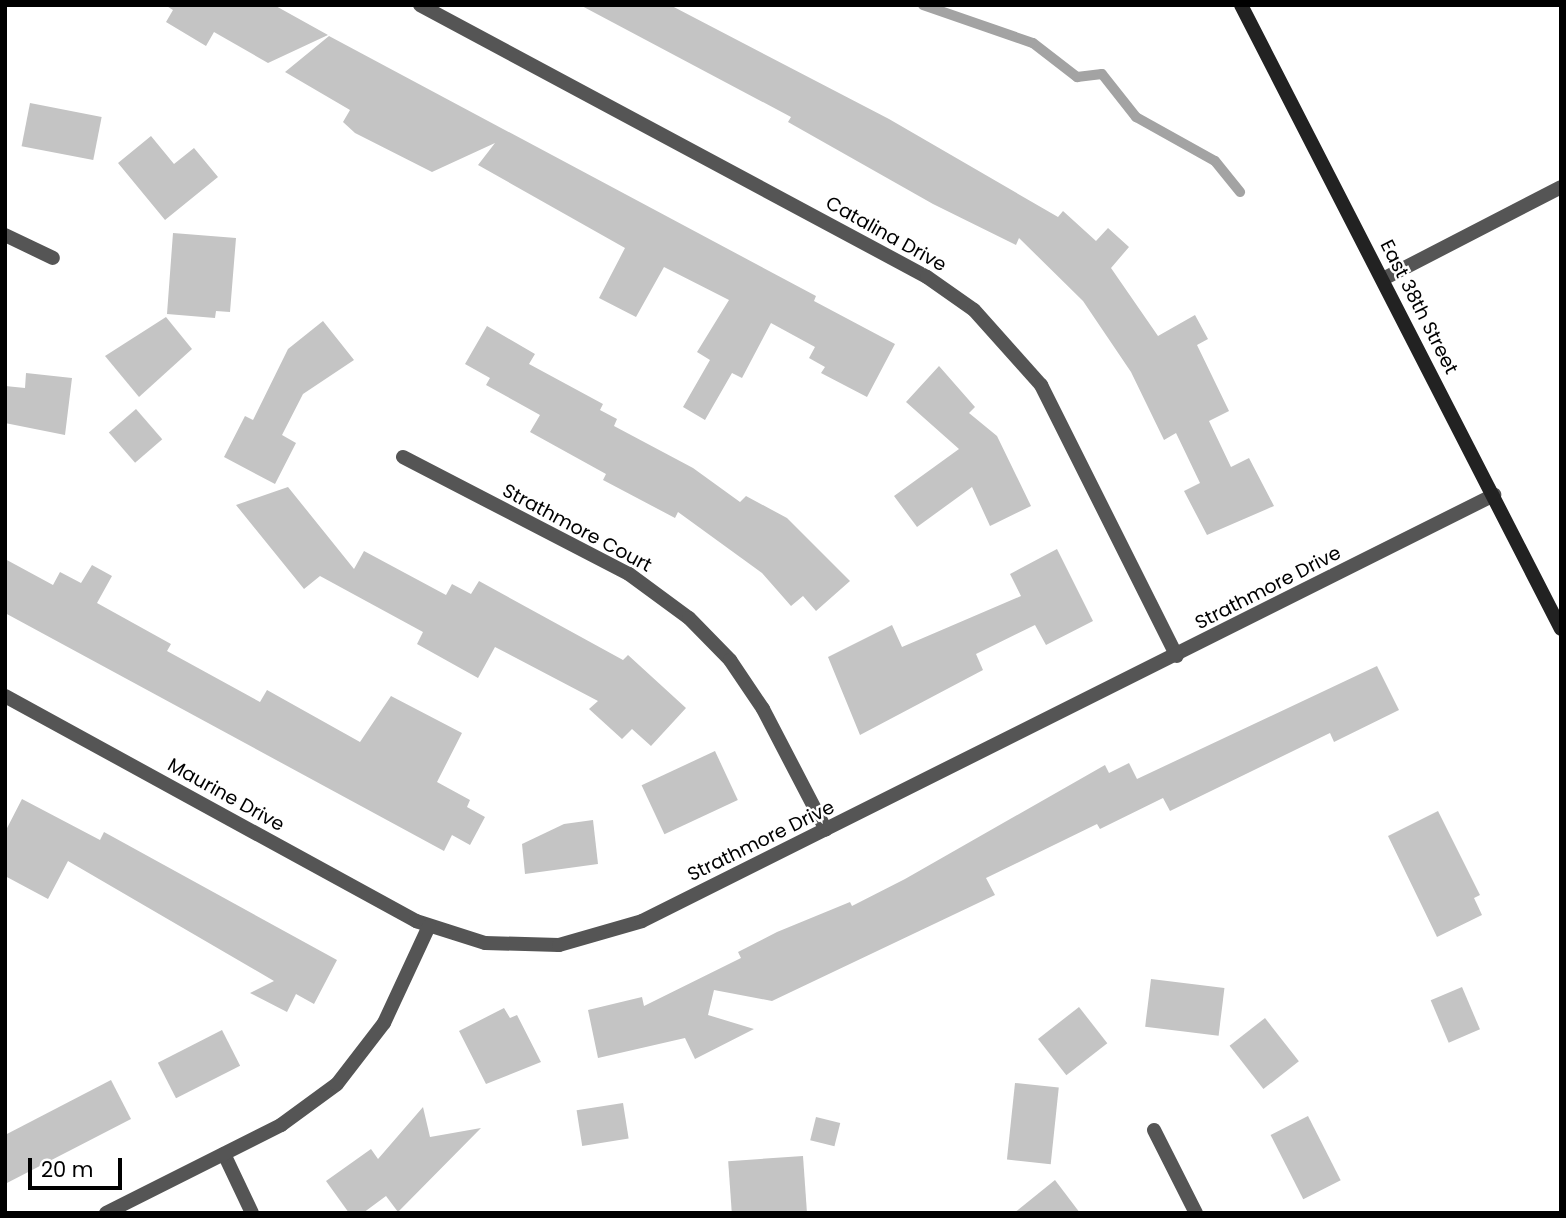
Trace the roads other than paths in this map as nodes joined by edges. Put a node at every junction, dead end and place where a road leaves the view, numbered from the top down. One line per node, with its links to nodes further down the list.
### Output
1 (420, 5): 10 (street, Catalina Drive)
2 (1241, 5): 6 (main road, East 38th Street)
3 (1561, 187): 6 (street)
4 (5, 234): 5 (street)
5 (53, 258)
6 (1383, 279): 8 (main road, East 38th Street)
7 (404, 457): 12 (street, Strathmore Court)
8 (1494, 495): 9 (main road, East 38th Street); 10 (street, Strathmore Drive)
9 (1561, 629)
10 (1177, 656): 12 (street, Strathmore Drive)
11 (5, 696): 13 (street, Maurine Drive)
12 (826, 830): 13 (street, Strathmore Drive)
13 (429, 926): 15 (street)
14 (1154, 1130): 18 (street)
15 (223, 1154): 16 (street); 17 (street)
16 (106, 1213)
17 (252, 1213)
18 (1196, 1213)

